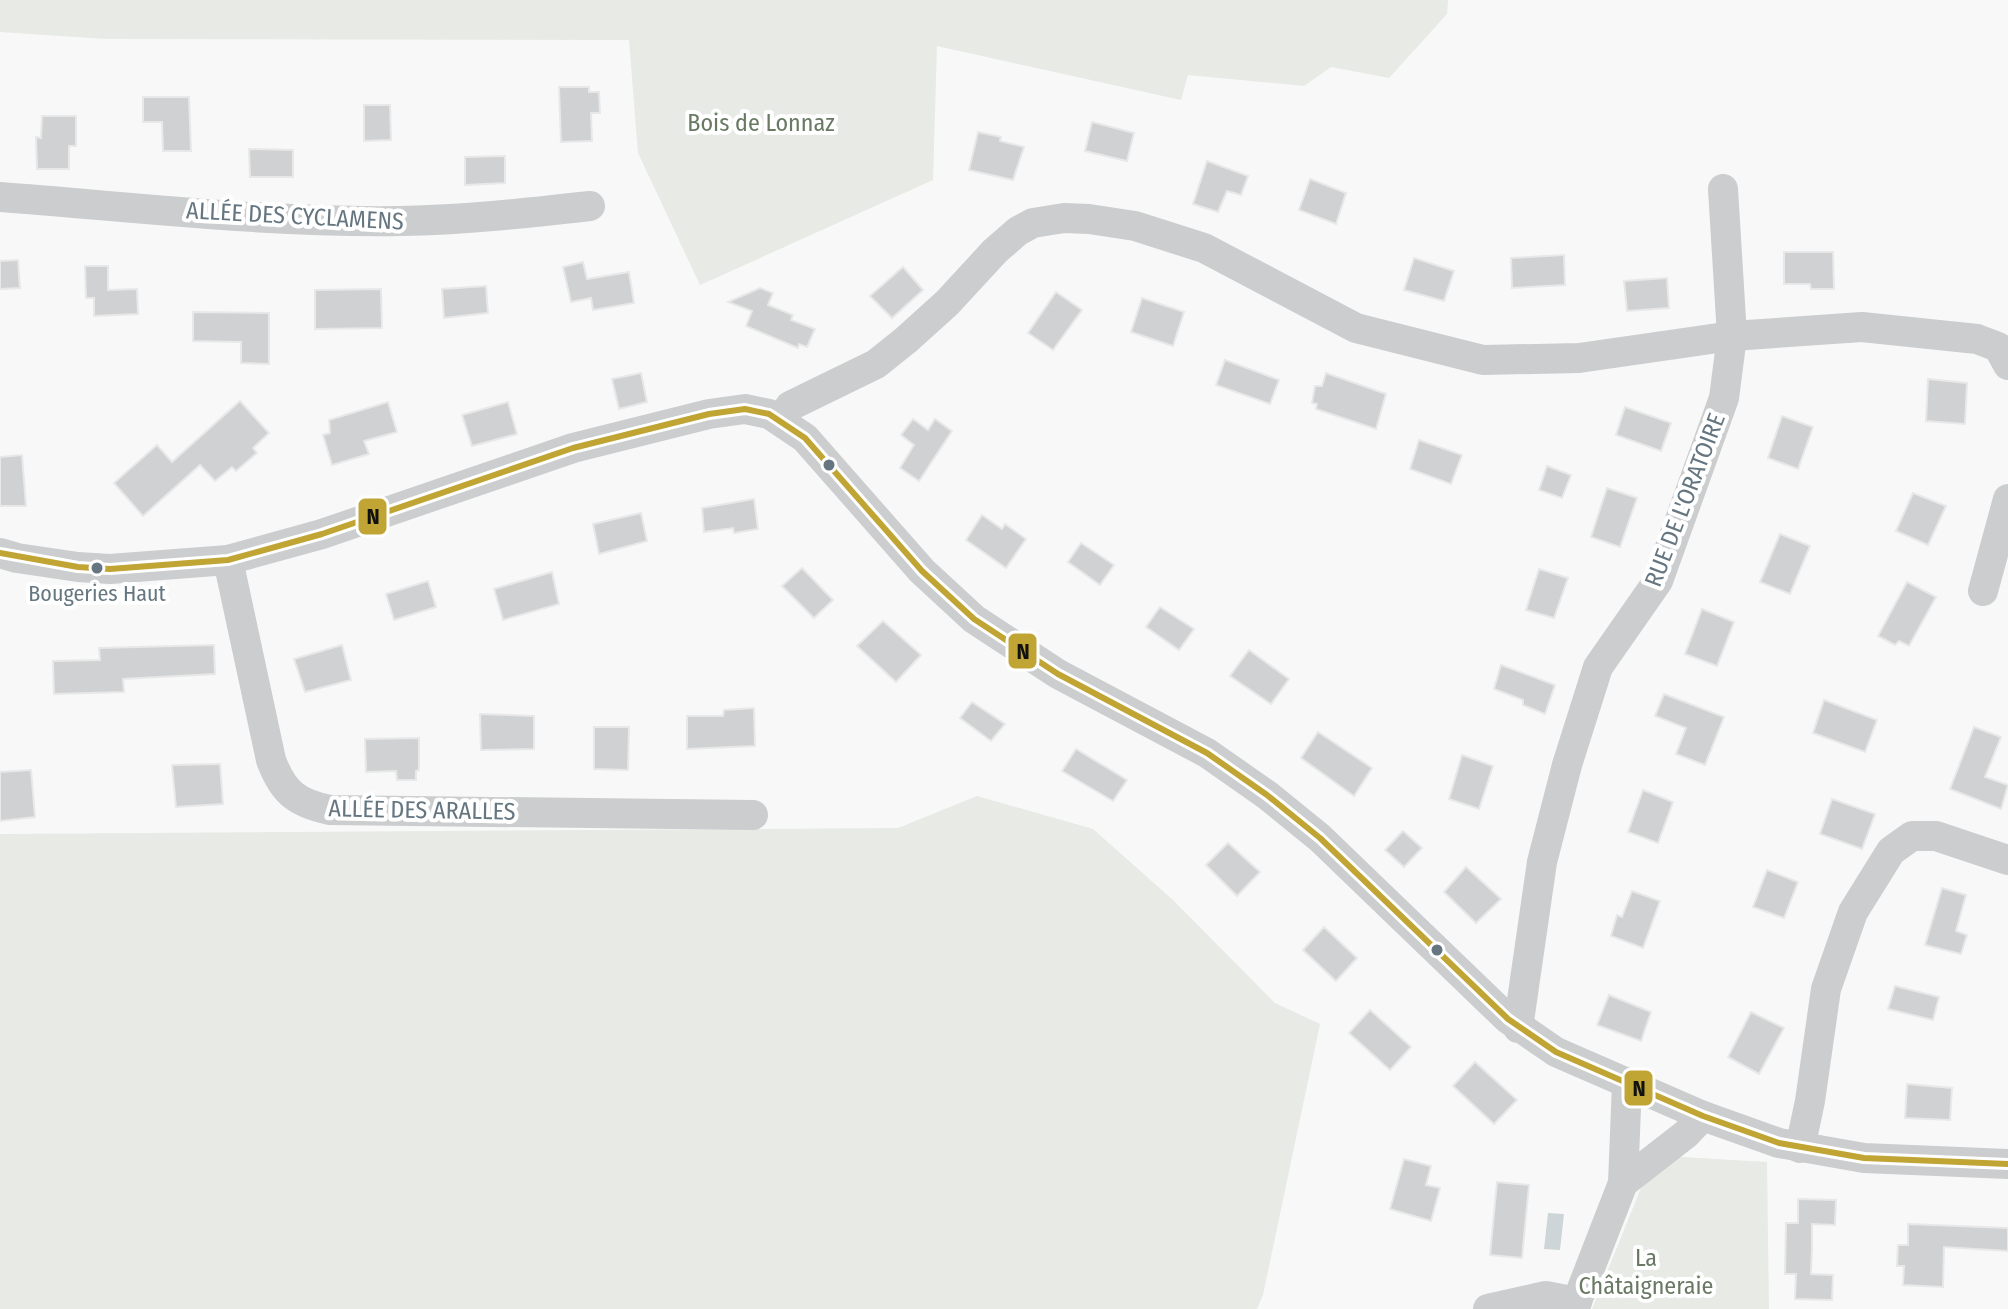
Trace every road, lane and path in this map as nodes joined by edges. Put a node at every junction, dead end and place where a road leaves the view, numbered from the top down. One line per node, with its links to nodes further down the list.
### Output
1 (1723, 189): 4 (street, RUE DE L'ORATOIRE)
2 (0, 197): 3 (street, ALLÉE DES CYCLAMENS)
3 (590, 206)
4 (1732, 336): 5 (street); 6 (street); 13 (street, RUE DE L'ORATOIRE)
5 (2008, 365)
6 (781, 419): 9 (street); 13 (street)
7 (2008, 499): 10 (street)
8 (0, 553): 9 (street)
9 (228, 560): 11 (street, ALLÉE DES ARALLES)
10 (1983, 591)
11 (753, 815)
12 (2008, 860): 16 (street)
13 (1518, 1028): 14 (street)
14 (1627, 1083): 15 (street); 18 (street)
15 (1703, 1116): 16 (street); 18 (street)
16 (1800, 1148): 17 (street)
17 (2008, 1164)
18 (1623, 1183): 19 (street)
19 (1576, 1306): 20 (street)
20 (1488, 1309)

